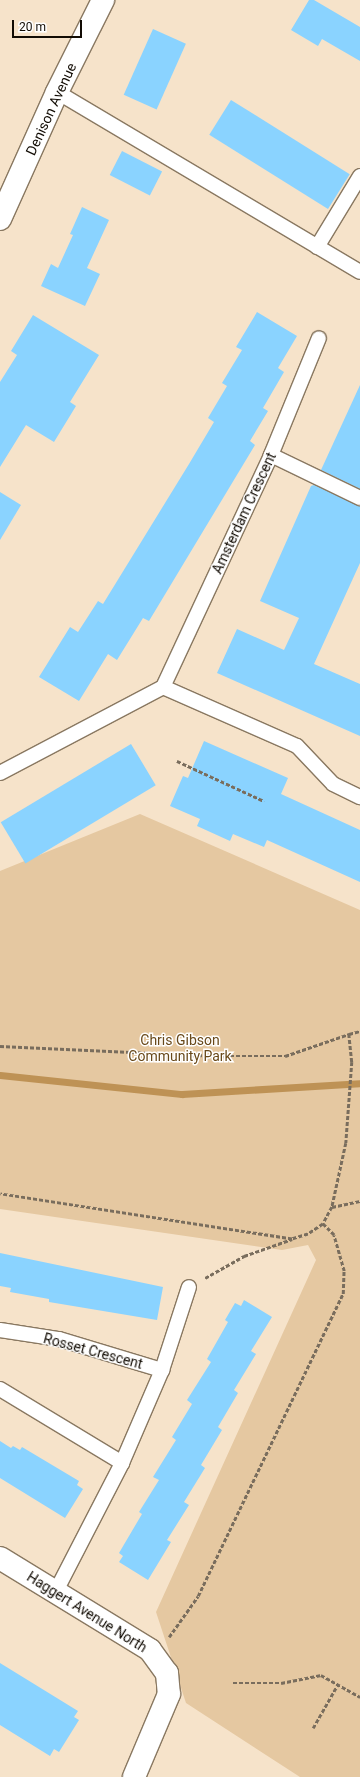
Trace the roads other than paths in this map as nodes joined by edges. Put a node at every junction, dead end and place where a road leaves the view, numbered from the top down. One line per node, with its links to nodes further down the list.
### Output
1 (104, 0): 2 (street, Denison Avenue)
2 (57, 92): 4 (street, Denison Avenue); 5 (lane)
3 (360, 176): 5 (lane)
4 (0, 219)
5 (317, 247): 6 (lane)
6 (360, 272)
7 (319, 338): 8 (lane, Amsterdam Crescent)
8 (271, 455): 9 (lane); 10 (lane, Amsterdam Crescent)
9 (360, 498)
10 (163, 687): 11 (lane); 12 (lane)
11 (0, 773)
12 (360, 797)
13 (189, 1287): 15 (lane, Rosset Crescent)
14 (0, 1330): 15 (lane, Rosset Crescent)
15 (162, 1370): 17 (lane, Rosset Crescent)
16 (0, 1389): 17 (lane)
17 (122, 1463): 19 (lane, Rosset Crescent)
18 (0, 1558): 19 (street, Haggert Avenue North)
19 (54, 1592): 20 (street, Haggert Avenue North)
20 (134, 1777)

